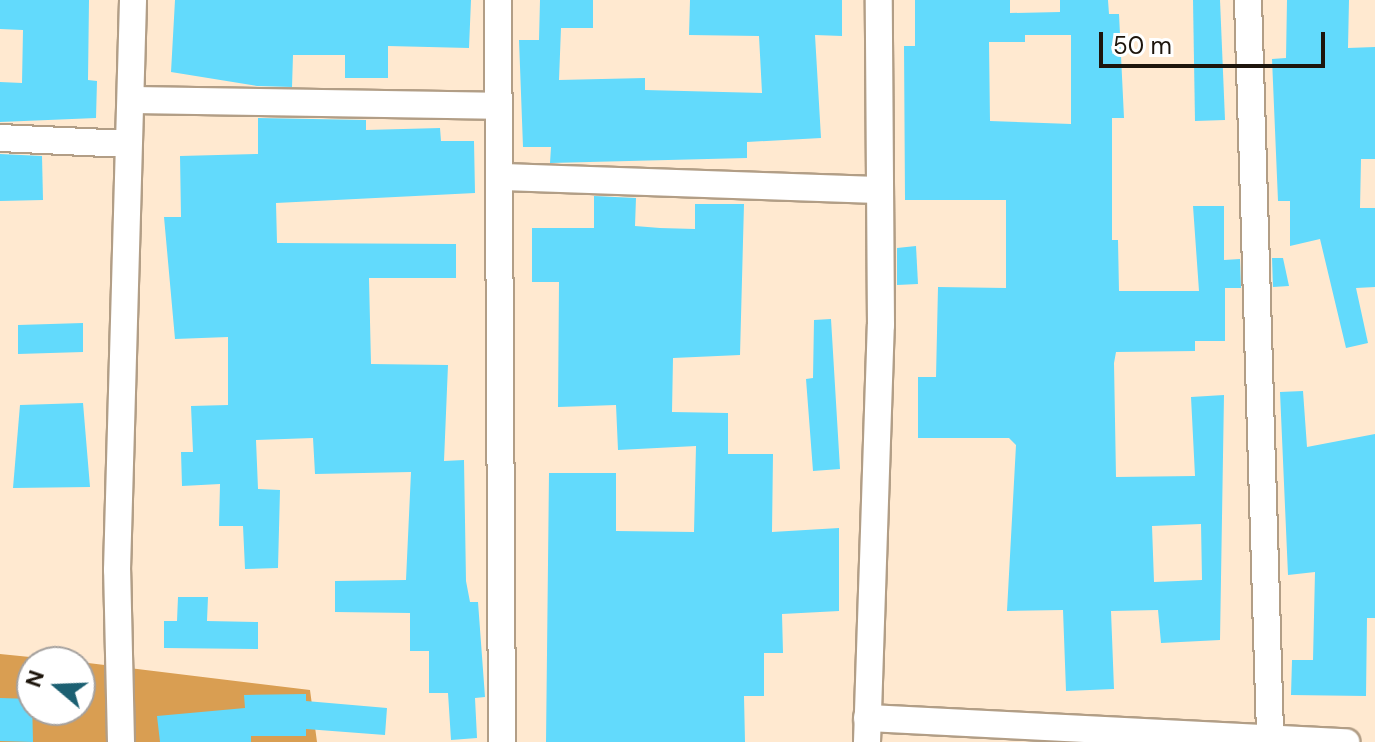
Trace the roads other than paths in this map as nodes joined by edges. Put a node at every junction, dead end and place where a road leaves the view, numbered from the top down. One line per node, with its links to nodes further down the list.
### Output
1 (133, 0): 5 (street)
2 (498, 0): 6 (street)
3 (879, 0): 10 (street)
4 (1248, 0): 12 (street)
5 (131, 100): 6 (street); 8 (street)
6 (497, 106): 9 (street)
7 (0, 138): 8 (street)
8 (127, 144): 13 (street)
9 (502, 177): 10 (street); 14 (street)
10 (879, 190): 11 (street)
11 (867, 730): 12 (street)
12 (1270, 734): 15 (street)
13 (121, 742)
14 (502, 742)
15 (1346, 742)

